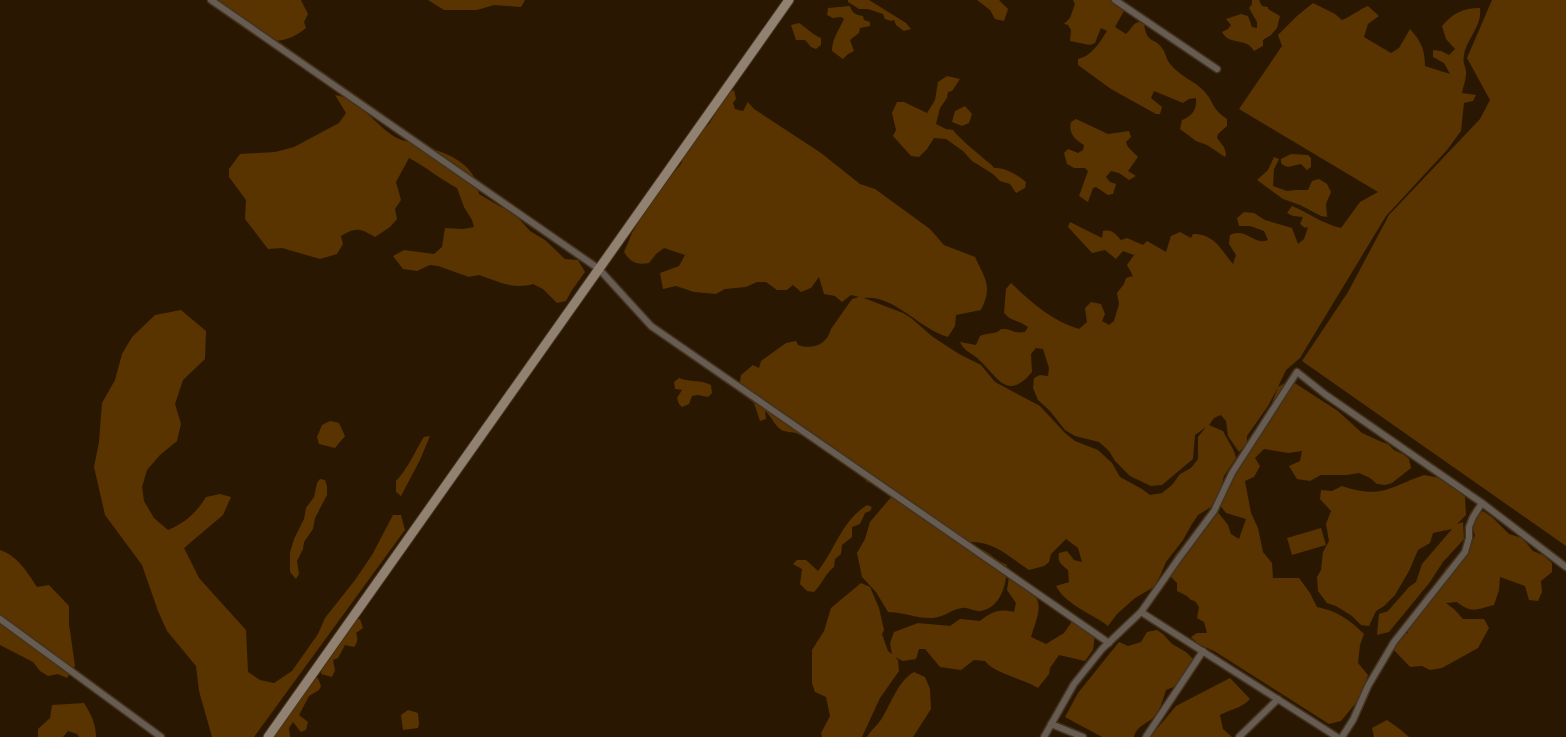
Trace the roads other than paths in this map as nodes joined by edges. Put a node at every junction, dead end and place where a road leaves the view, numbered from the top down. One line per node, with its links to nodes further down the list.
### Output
1 (211, 0): 5 (street)
2 (788, 0): 5 (street)
3 (1115, 0): 4 (street)
4 (1217, 69)
5 (599, 269): 10 (street); 15 (street)
6 (1482, 503): 7 (street); 8 (street); 21 (street)
7 (1566, 566)
8 (1141, 612): 10 (street); 11 (street)
9 (0, 619): 14 (street)
10 (1109, 643): 13 (street)
11 (1203, 651): 12 (street); 18 (street)
12 (1278, 699): 19 (street); 20 (street)
13 (1051, 724): 16 (street); 17 (street)
14 (161, 737)
15 (268, 737)
16 (1044, 737)
17 (1084, 737)
18 (1146, 737)
19 (1239, 737)
20 (1337, 737)
21 (1342, 737)

